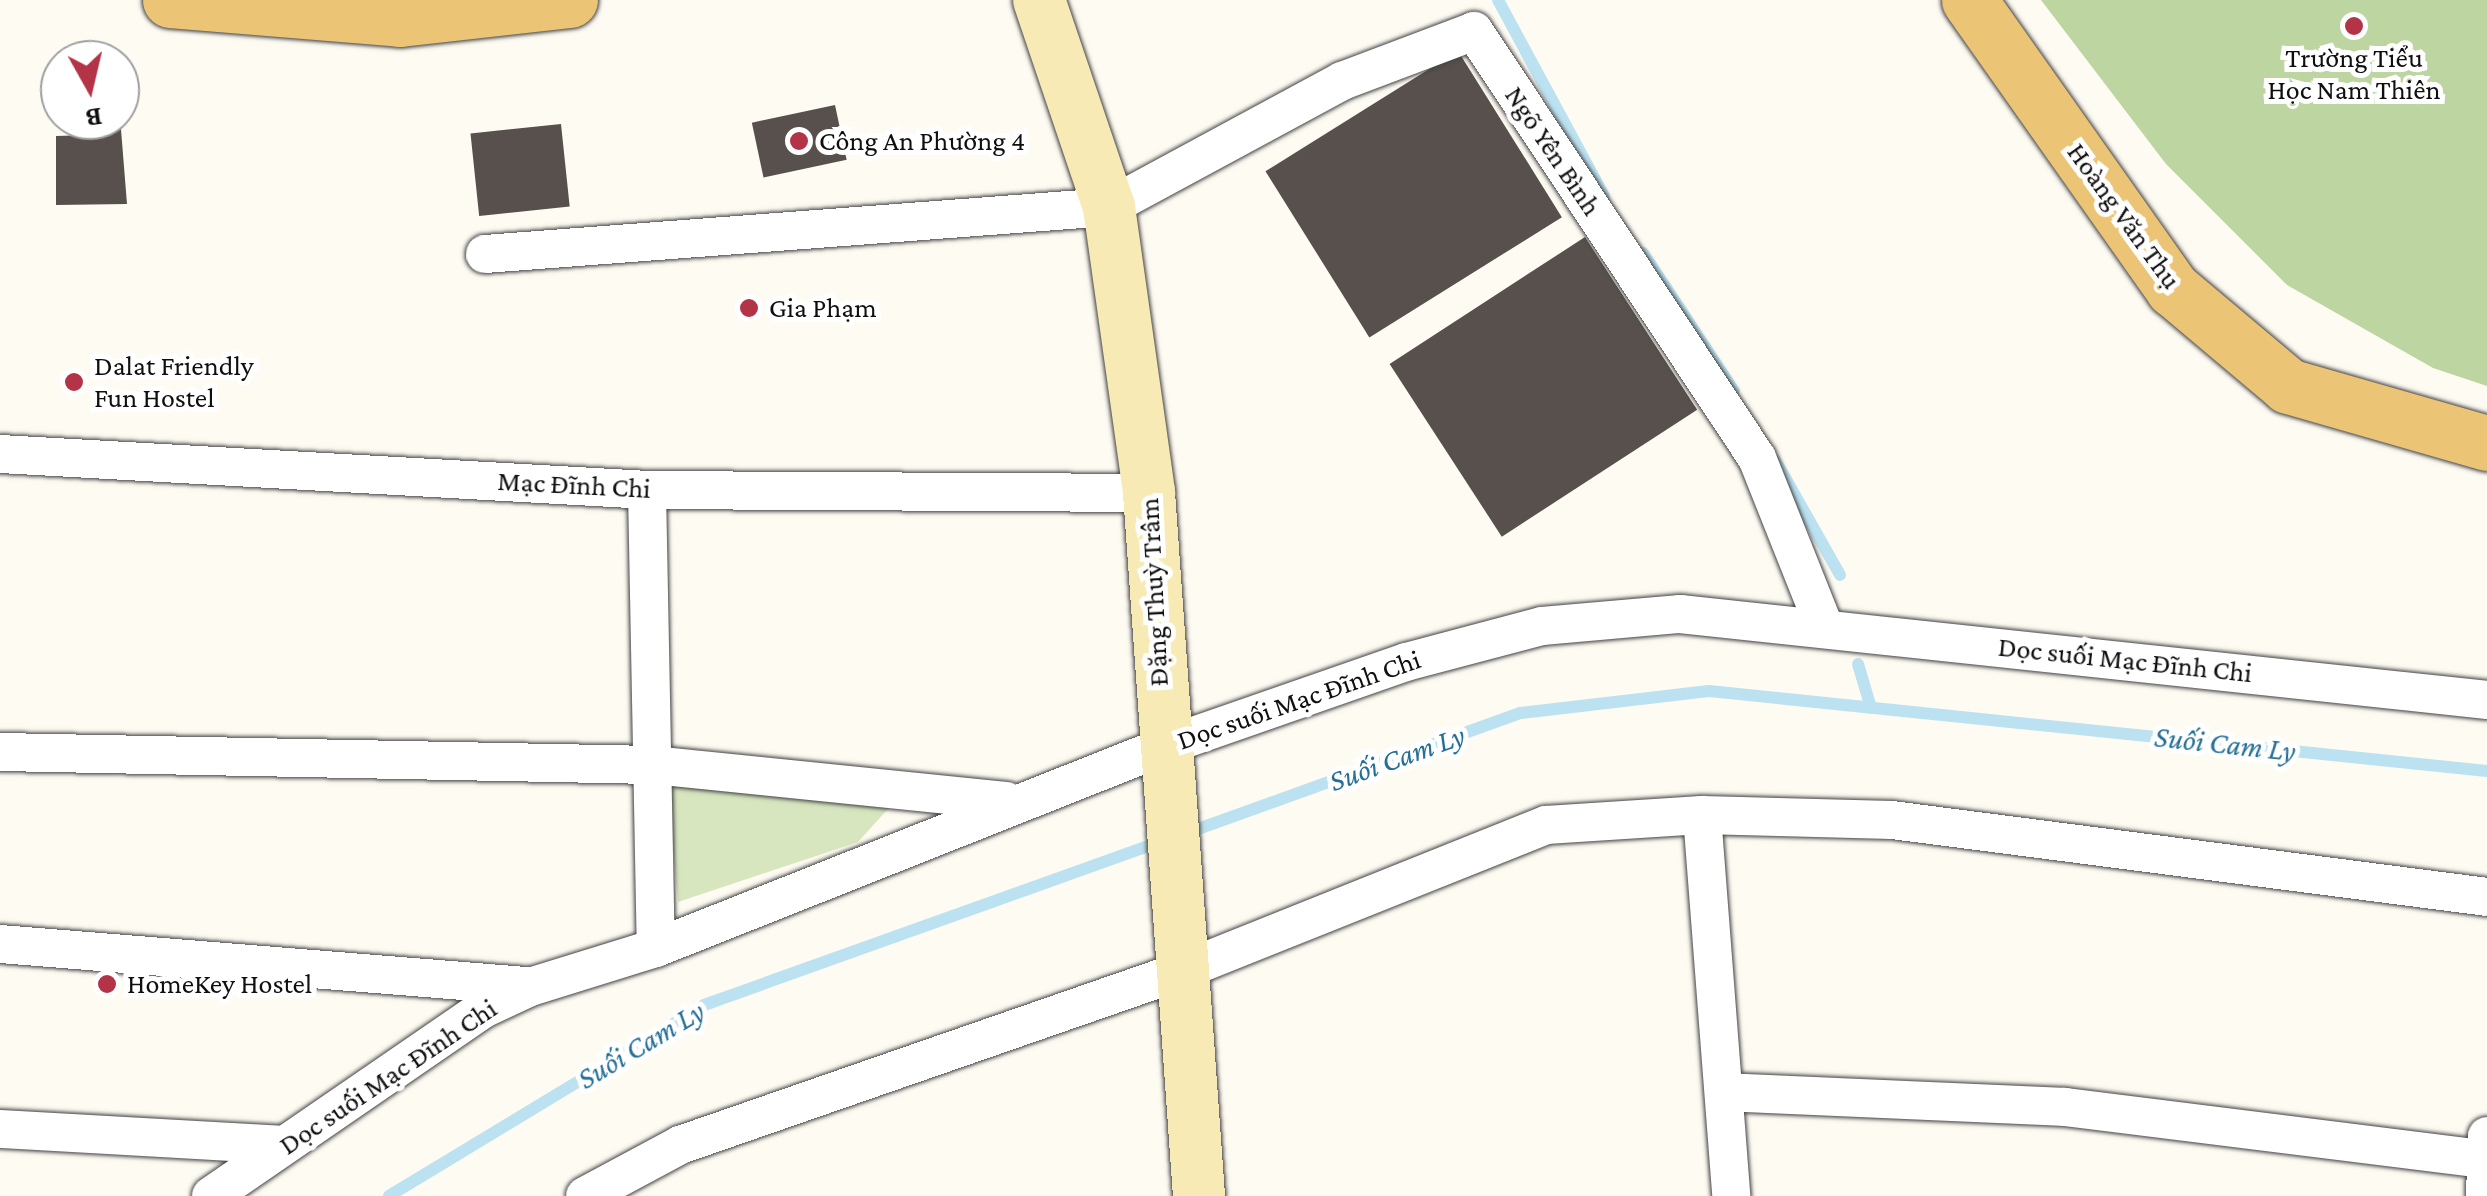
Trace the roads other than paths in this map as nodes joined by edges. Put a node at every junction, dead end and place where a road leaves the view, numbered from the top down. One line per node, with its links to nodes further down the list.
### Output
1 (170, 0): 5 (main road)
2 (570, 0): 5 (main road)
3 (1039, 0): 7 (street, Đặng Thuỳ Trâm)
4 (1969, 0): 9 (main road, Hoàng Văn Thụ)
5 (399, 9)
6 (1468, 16): 7 (street, Ngõ Yên Bình); 13 (street, Ngõ Yên Bình)
7 (1109, 208): 8 (street); 12 (street, Đặng Thuỳ Trâm)
8 (485, 254)
9 (2487, 443)
10 (0, 454): 11 (street, Mạc Đĩnh Chi)
11 (647, 490): 12 (street, Mạc Đĩnh Chi); 17 (street)
12 (1149, 493): 15 (street, Đặng Thuỳ Trâm)
13 (1824, 626): 14 (street, Dọc suối Mạc Đĩnh Chi); 15 (street, Dọc suối Mạc Đĩnh Chi)
14 (2487, 700)
15 (1162, 747): 18 (street, Dọc suối Mạc Đĩnh Chi); 23 (street, Đặng Thuỳ Trâm)
16 (0, 752): 17 (street)
17 (653, 766): 18 (street); 22 (street)
18 (1011, 802): 22 (street, Dọc suối Mạc Đĩnh Chi)
19 (1702, 815): 20 (street); 23 (street); 25 (street)
20 (2487, 897)
21 (0, 944): 24 (street)
22 (656, 948): 24 (street, Dọc suối Mạc Đĩnh Chi)
23 (1181, 970): 30 (street); 31 (street, Đặng Thuỳ Trâm)
24 (530, 987): 27 (street, Dọc suối Mạc Đĩnh Chi)
25 (1724, 1092): 28 (street); 32 (street)
26 (0, 1129): 27 (street)
27 (284, 1146): 29 (street, Dọc suối Mạc Đĩnh Chi)
28 (2485, 1164)
29 (210, 1196)
30 (585, 1196)
31 (1199, 1196)
32 (1731, 1196)

